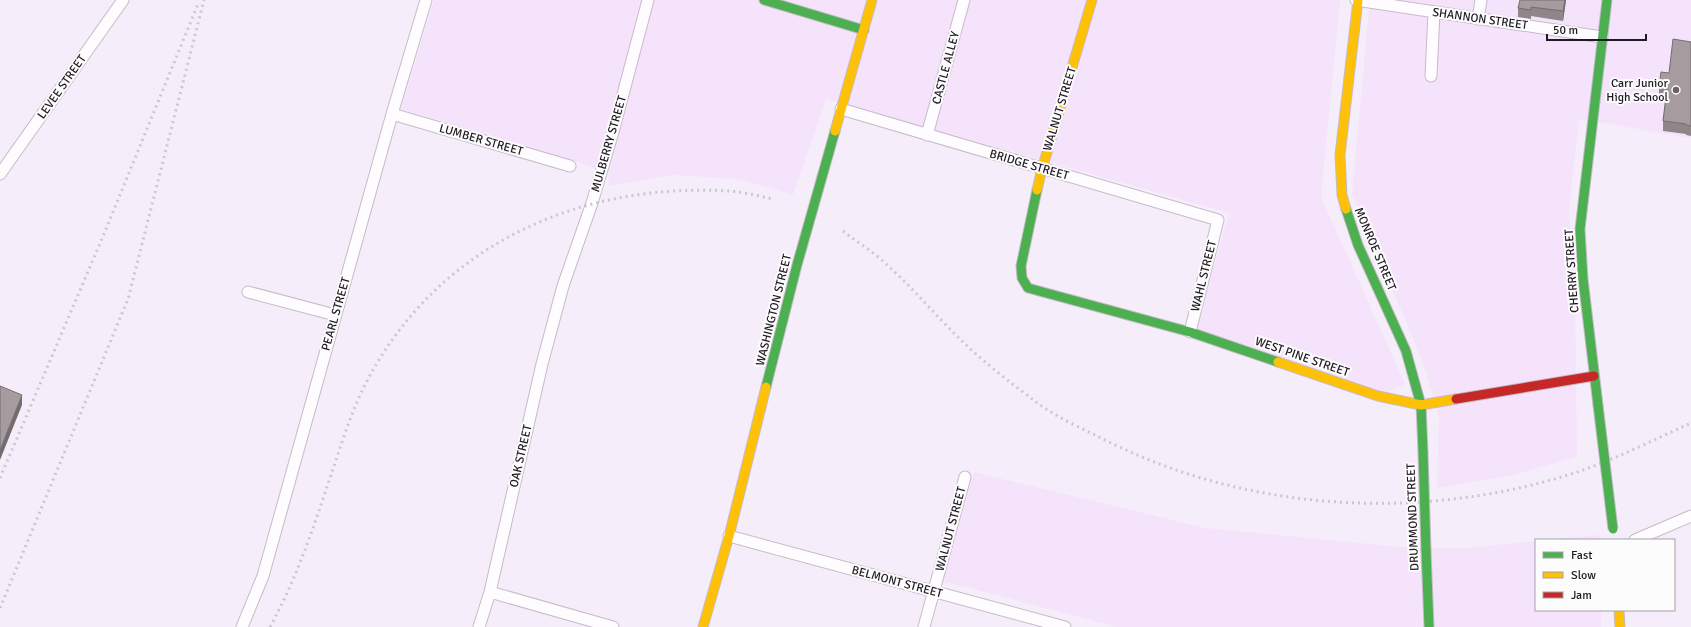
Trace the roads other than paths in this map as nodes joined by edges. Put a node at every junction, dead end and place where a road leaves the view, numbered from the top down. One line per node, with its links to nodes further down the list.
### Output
1 (123, 0): 21 (street, LEVEE STREET)
2 (426, 0): 17 (street, PEARL STREET)
3 (648, 0): 24 (street, MULBERRY STREET)
4 (764, 0): 13 (street)
5 (872, 0): 13 (street, WASHINGTON STREET)
6 (964, 0): 18 (street, CASTLE ALLEY)
7 (1092, 0): 20 (street, WALNUT STREET)
8 (1357, 0): 11 (street, SHANNON STREET); 29 (street, MONROE STREET)
9 (1481, 0): 12 (street)
10 (1607, 0): 14 (street, CHERRY STREET)
11 (1434, 12): 12 (street, SHANNON STREET); 15 (street)
12 (1478, 18): 14 (street, SHANNON STREET)
13 (864, 30): 16 (street, WASHINGTON STREET)
14 (1602, 37): 28 (street, CHERRY STREET)
15 (1431, 76)
16 (841, 109): 18 (street, BRIDGE STREET); 32 (street, WASHINGTON STREET)
17 (392, 114): 19 (street, LUMBER STREET); 26 (street, PEARL STREET)
18 (927, 135): 20 (street, BRIDGE STREET)
19 (570, 166)
20 (1042, 169): 22 (street, BRIDGE STREET); 23 (street, WALNUT STREET)
21 (0, 174)
22 (1218, 220): 27 (street, WAHL STREET)
23 (1022, 266): 27 (street, WEST PINE STREET)
24 (563, 286): 35 (street, OAK STREET)
25 (248, 292): 26 (street)
26 (335, 315): 38 (street, PEARL STREET)
27 (1190, 332): 29 (street, WEST PINE STREET)
28 (1594, 376): 29 (street, WEST PINE STREET); 33 (street, CHERRY STREET, bridge)
29 (1421, 406): 44 (street, DRUMMOND STREET, bridge)
30 (965, 478): 36 (street, WALNUT STREET)
31 (1691, 516): 34 (street)
32 (729, 536): 36 (street, BELMONT STREET); 41 (street, WASHINGTON STREET)
33 (1615, 539)
34 (1637, 539)
35 (490, 592): 39 (street, OAK STREET); 40 (street)
36 (934, 592): 42 (street, WALNUT STREET); 43 (street, BELMONT STREET)
37 (1619, 611): 45 (street)
38 (242, 627)
39 (479, 627)
40 (613, 627)
41 (703, 627)
42 (924, 627)
43 (1065, 627)
44 (1430, 627)
45 (1620, 627)

